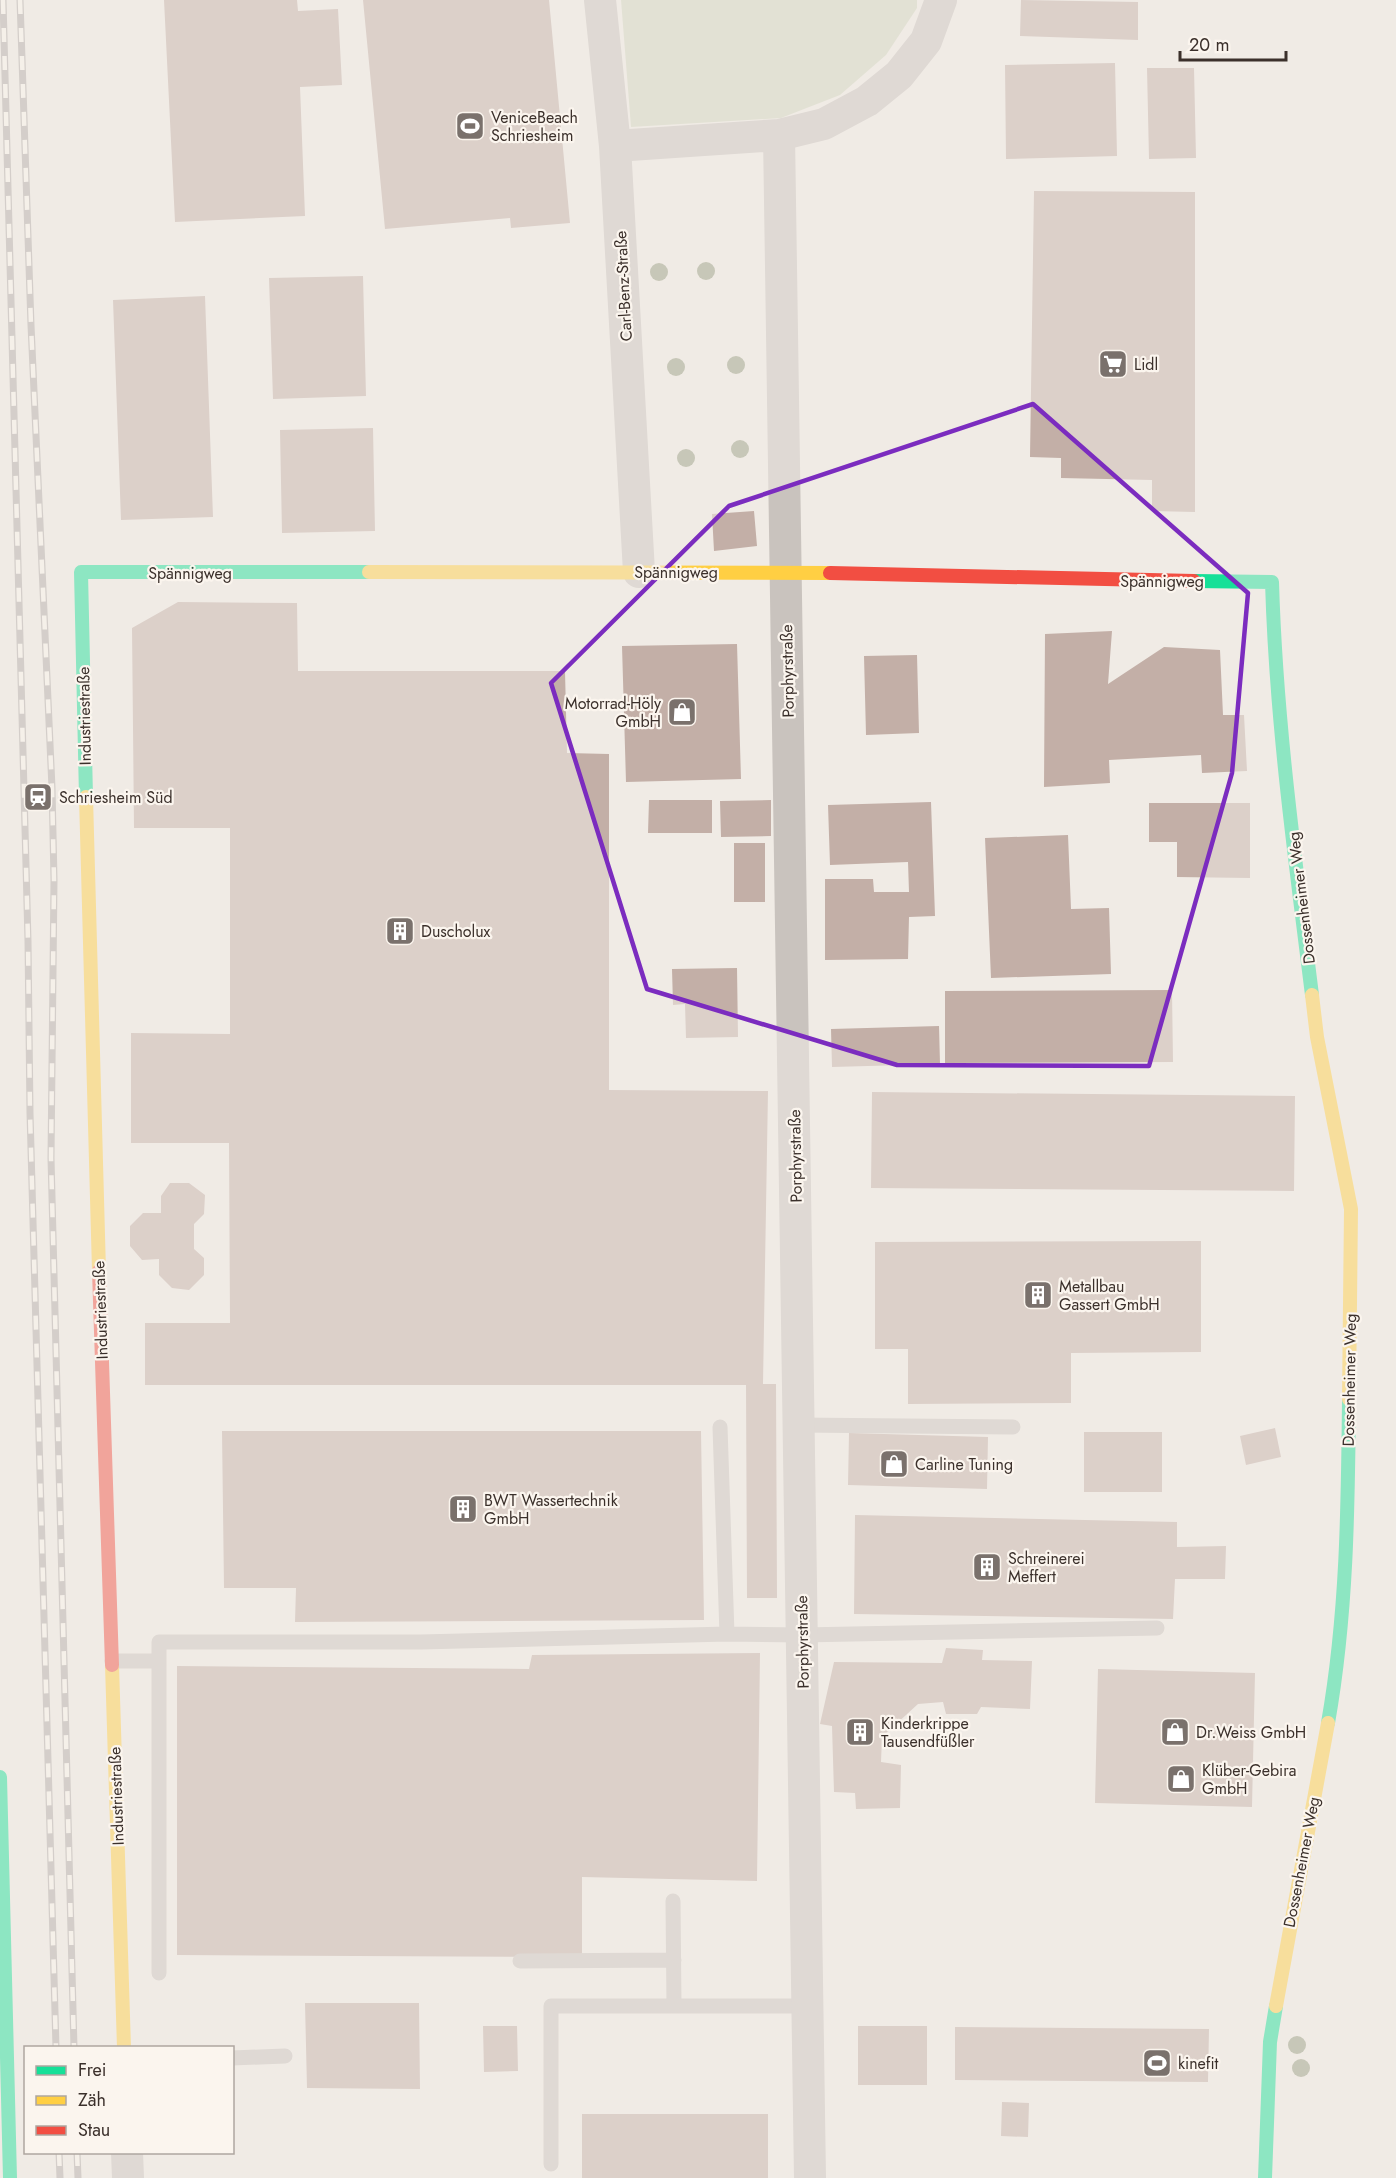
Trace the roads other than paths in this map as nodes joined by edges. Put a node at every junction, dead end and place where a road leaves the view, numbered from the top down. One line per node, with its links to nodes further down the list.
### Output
1 (600, 0): 4 (street, Carl-Benz-Straße)
2 (941, 0): 3 (street)
3 (779, 135): 4 (street); 7 (street, Porphyrstraße)
4 (615, 146): 6 (street, Carl-Benz-Straße)
5 (81, 572): 6 (street, Spännigweg); 15 (street, Industriestraße)
6 (639, 572): 7 (street, Spännigweg)
7 (786, 572): 8 (street, Spännigweg); 9 (street, Porphyrstraße)
8 (1272, 582): 32 (street, Dossenheimer Weg)
9 (798, 1425): 11 (lane); 14 (street, Porphyrstraße)
10 (720, 1427): 13 (lane)
11 (1013, 1427)
12 (1157, 1628): 14 (lane)
13 (727, 1634): 14 (lane); 16 (lane)
14 (802, 1635): 23 (street, Porphyrstraße)
15 (111, 1661): 16 (lane); 24 (street, Industriestraße)
16 (159, 1661): 21 (lane)
17 (0, 1777): 29 (street)
18 (673, 1901): 19 (lane)
19 (674, 1960): 20 (lane); 22 (lane)
20 (520, 1961)
21 (159, 1973)
22 (674, 2006): 23 (lane); 28 (lane)
23 (807, 2006): 31 (street, Porphyrstraße)
24 (124, 2046)
25 (285, 2056): 26 (lane)
26 (234, 2058)
27 (127, 2154): 30 (street)
28 (551, 2164)
29 (10, 2178)
30 (128, 2178)
31 (810, 2178)
32 (1264, 2178)

